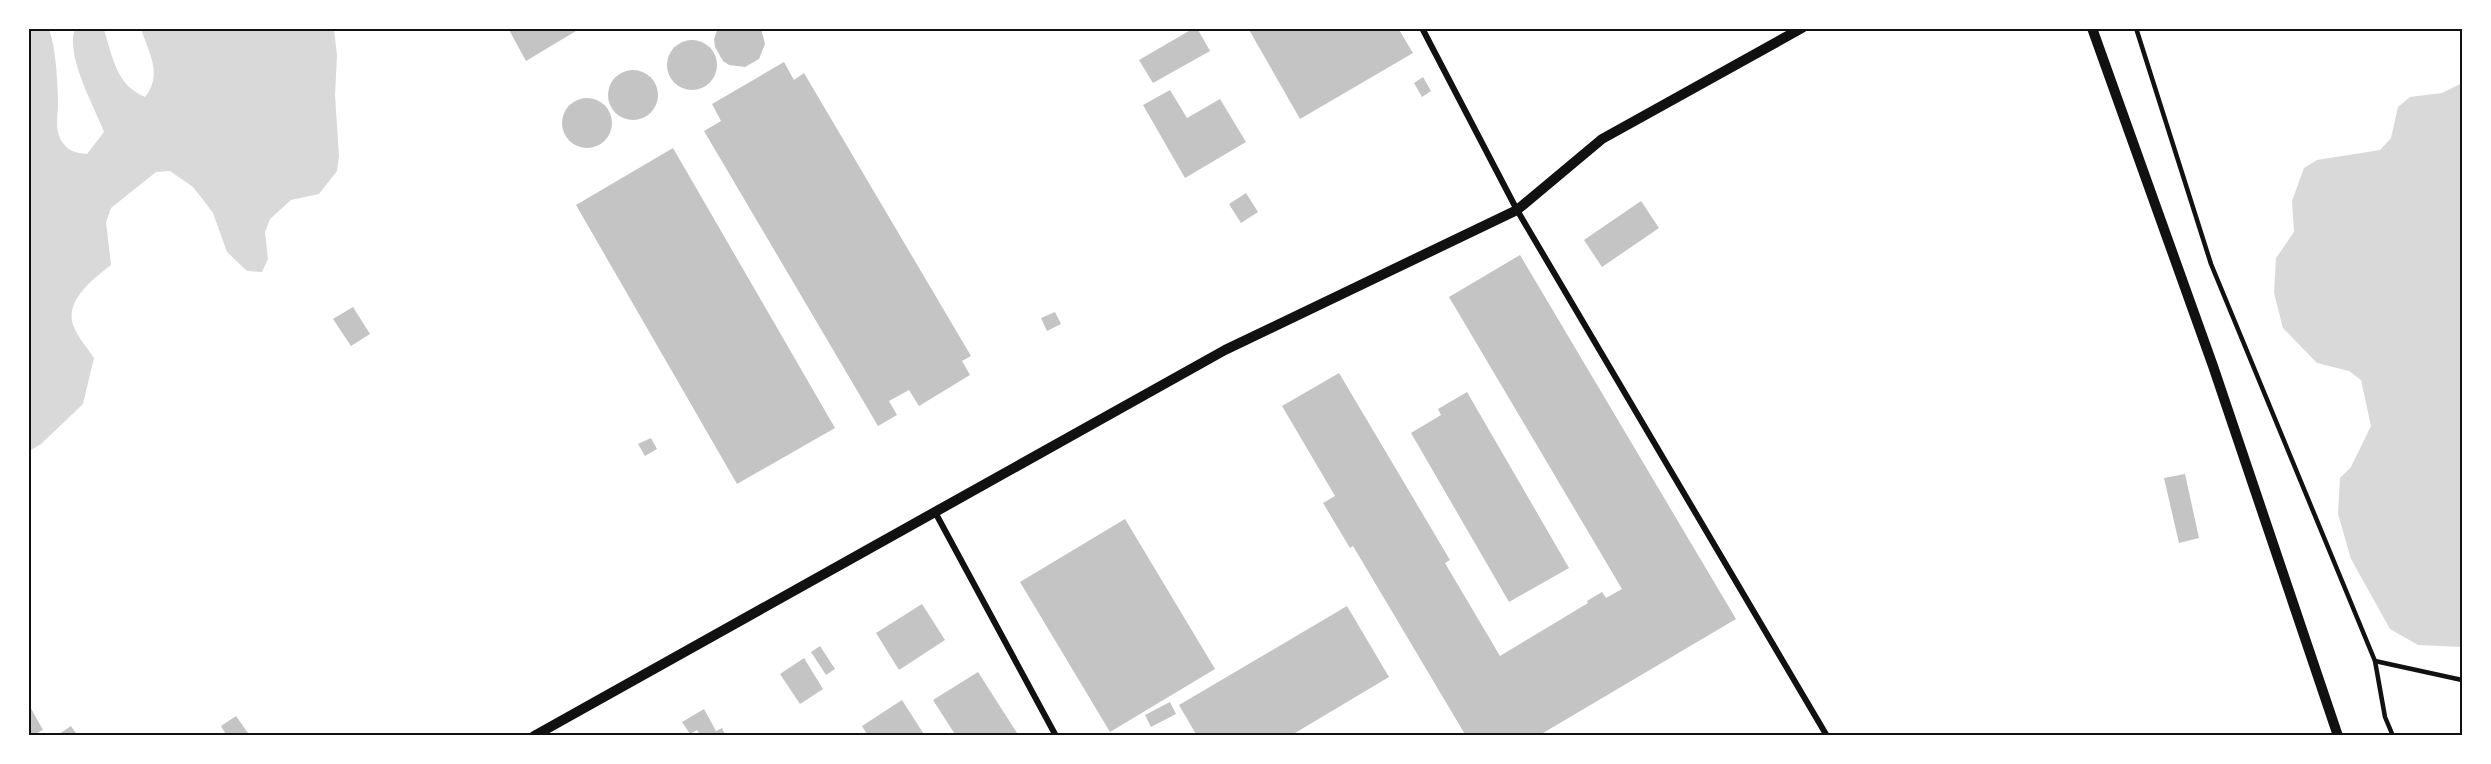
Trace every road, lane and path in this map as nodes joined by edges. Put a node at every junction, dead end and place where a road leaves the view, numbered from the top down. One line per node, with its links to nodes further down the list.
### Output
1 (1422, 28): 5 (street)
2 (1802, 28): 5 (street)
3 (2092, 28): 12 (street)
4 (2136, 28): 7 (lane)
5 (1517, 210): 6 (street); 11 (street)
6 (934, 512): 9 (street); 10 (street)
7 (2375, 661): 8 (lane); 13 (lane)
8 (2463, 680)
9 (534, 735)
10 (1056, 735)
11 (1827, 735)
12 (2338, 735)
13 (2393, 735)

